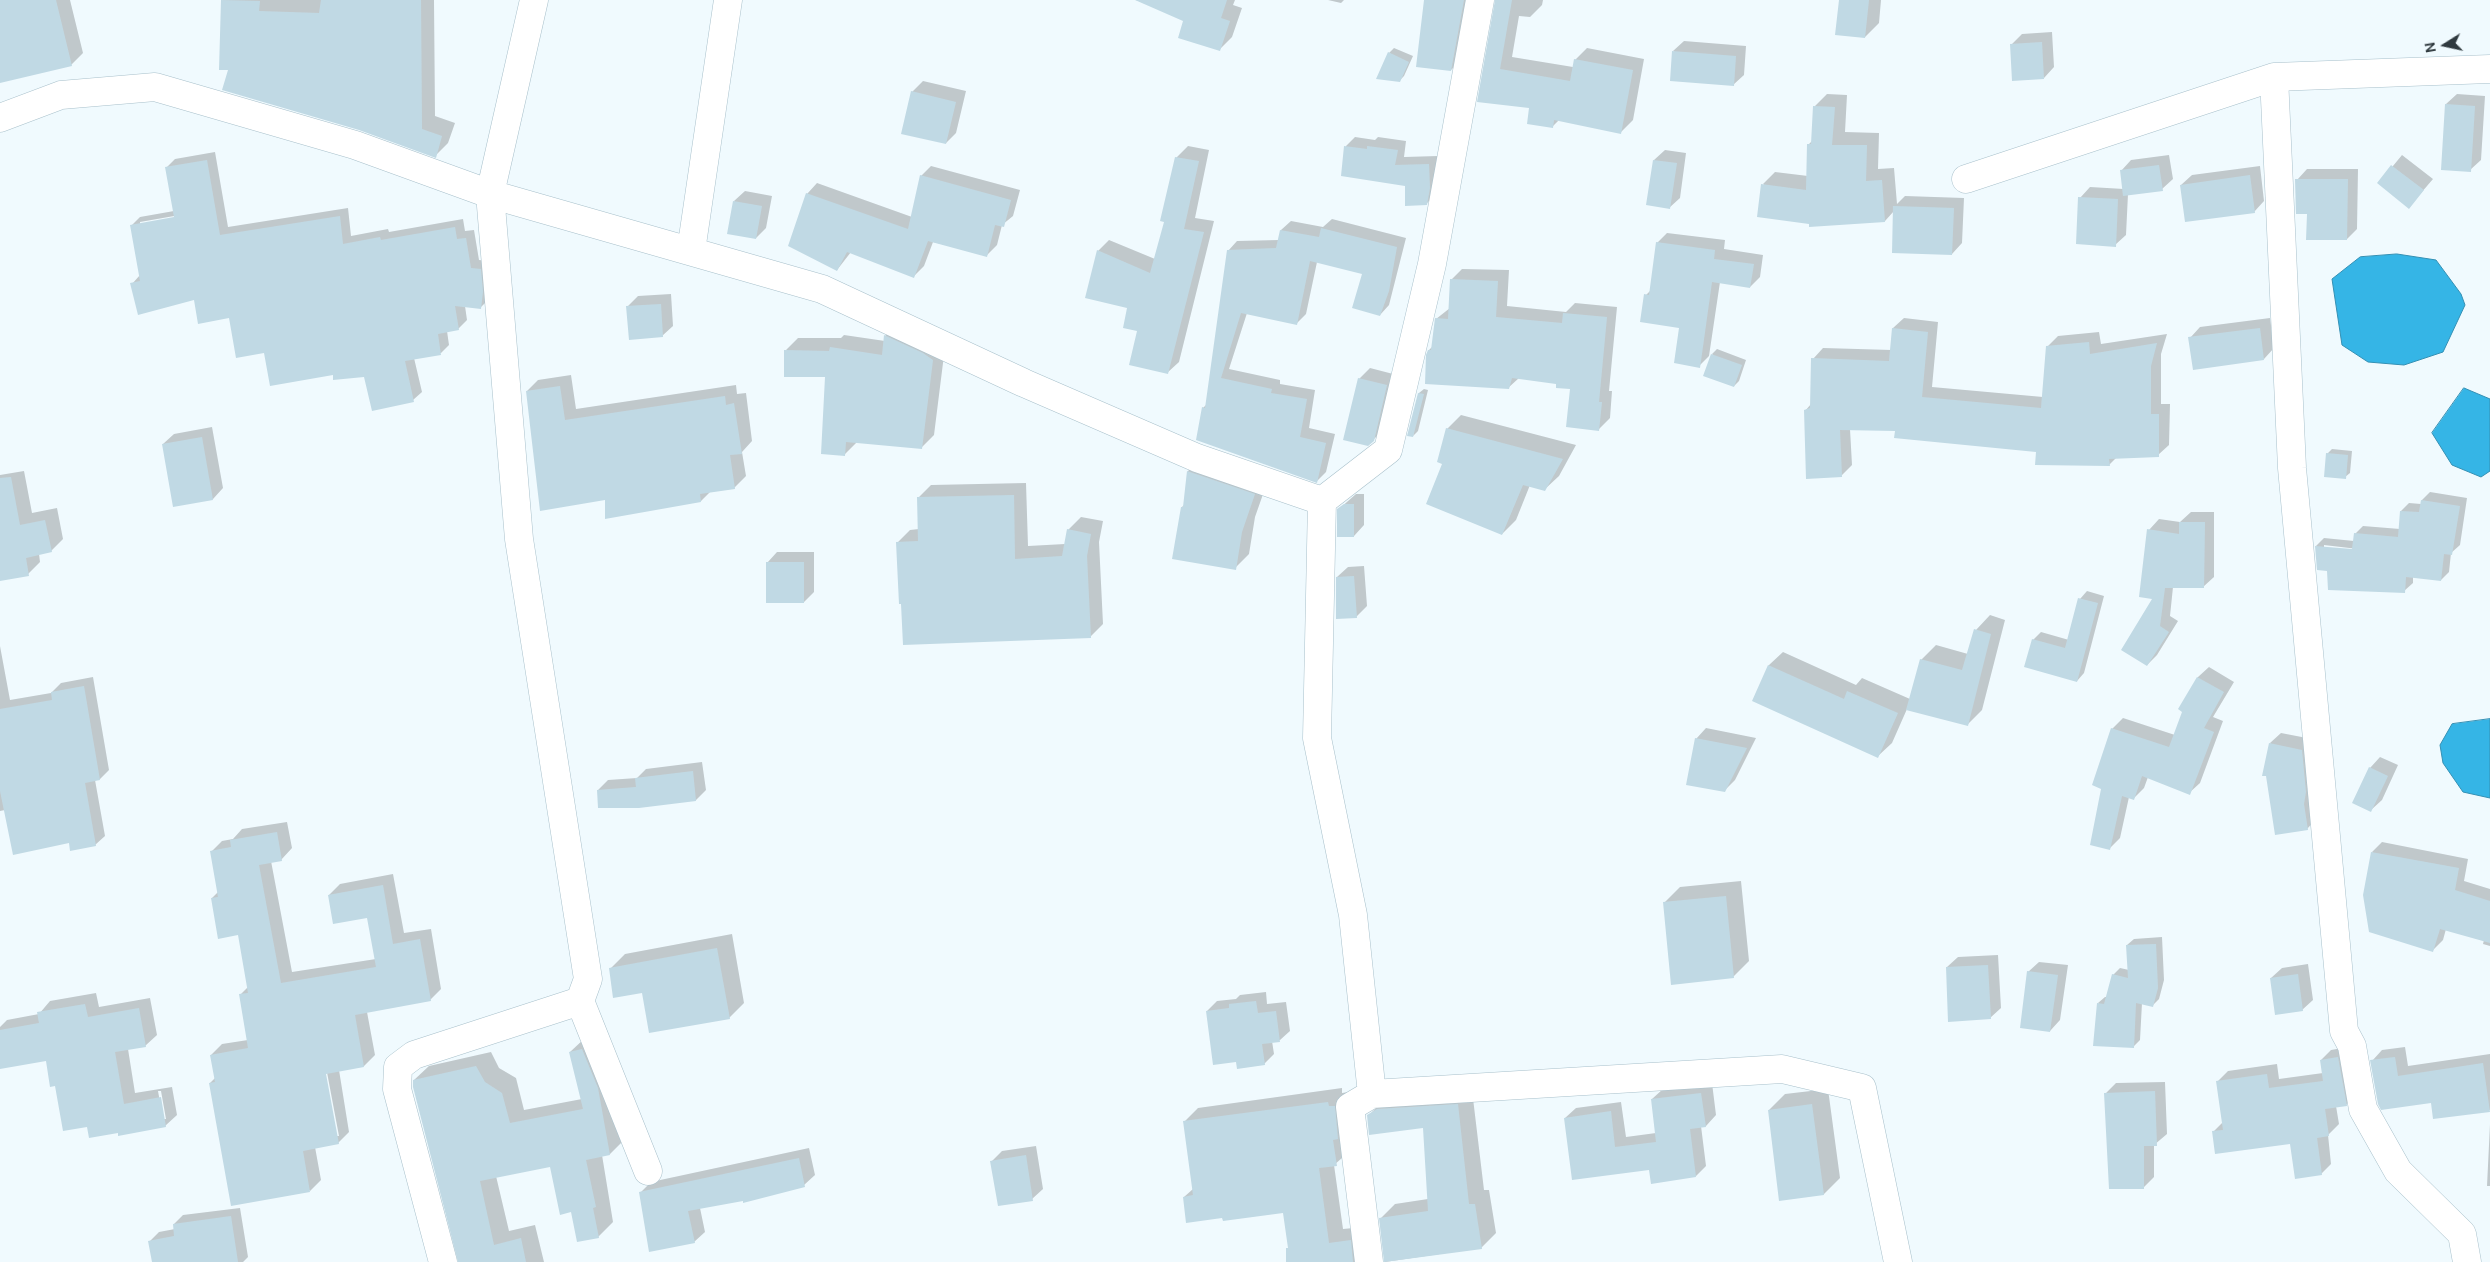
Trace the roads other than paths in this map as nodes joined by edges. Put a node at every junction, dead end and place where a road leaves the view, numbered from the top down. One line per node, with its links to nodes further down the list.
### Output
1 (534, 0): 8 (street)
2 (728, 0): 9 (street)
3 (1480, 0): 10 (street)
4 (2490, 69): 5 (street)
5 (2274, 76): 7 (street); 17 (street)
6 (0, 118): 8 (street)
7 (1966, 179)
8 (490, 194): 9 (street); 11 (street)
9 (691, 251): 10 (street)
10 (1322, 501): 12 (street)
11 (580, 1001): 13 (street); 14 (street)
12 (1372, 1094): 15 (street); 16 (street)
13 (648, 1171)
14 (443, 1262)
15 (1369, 1262)
16 (1898, 1262)
17 (2467, 1262)

